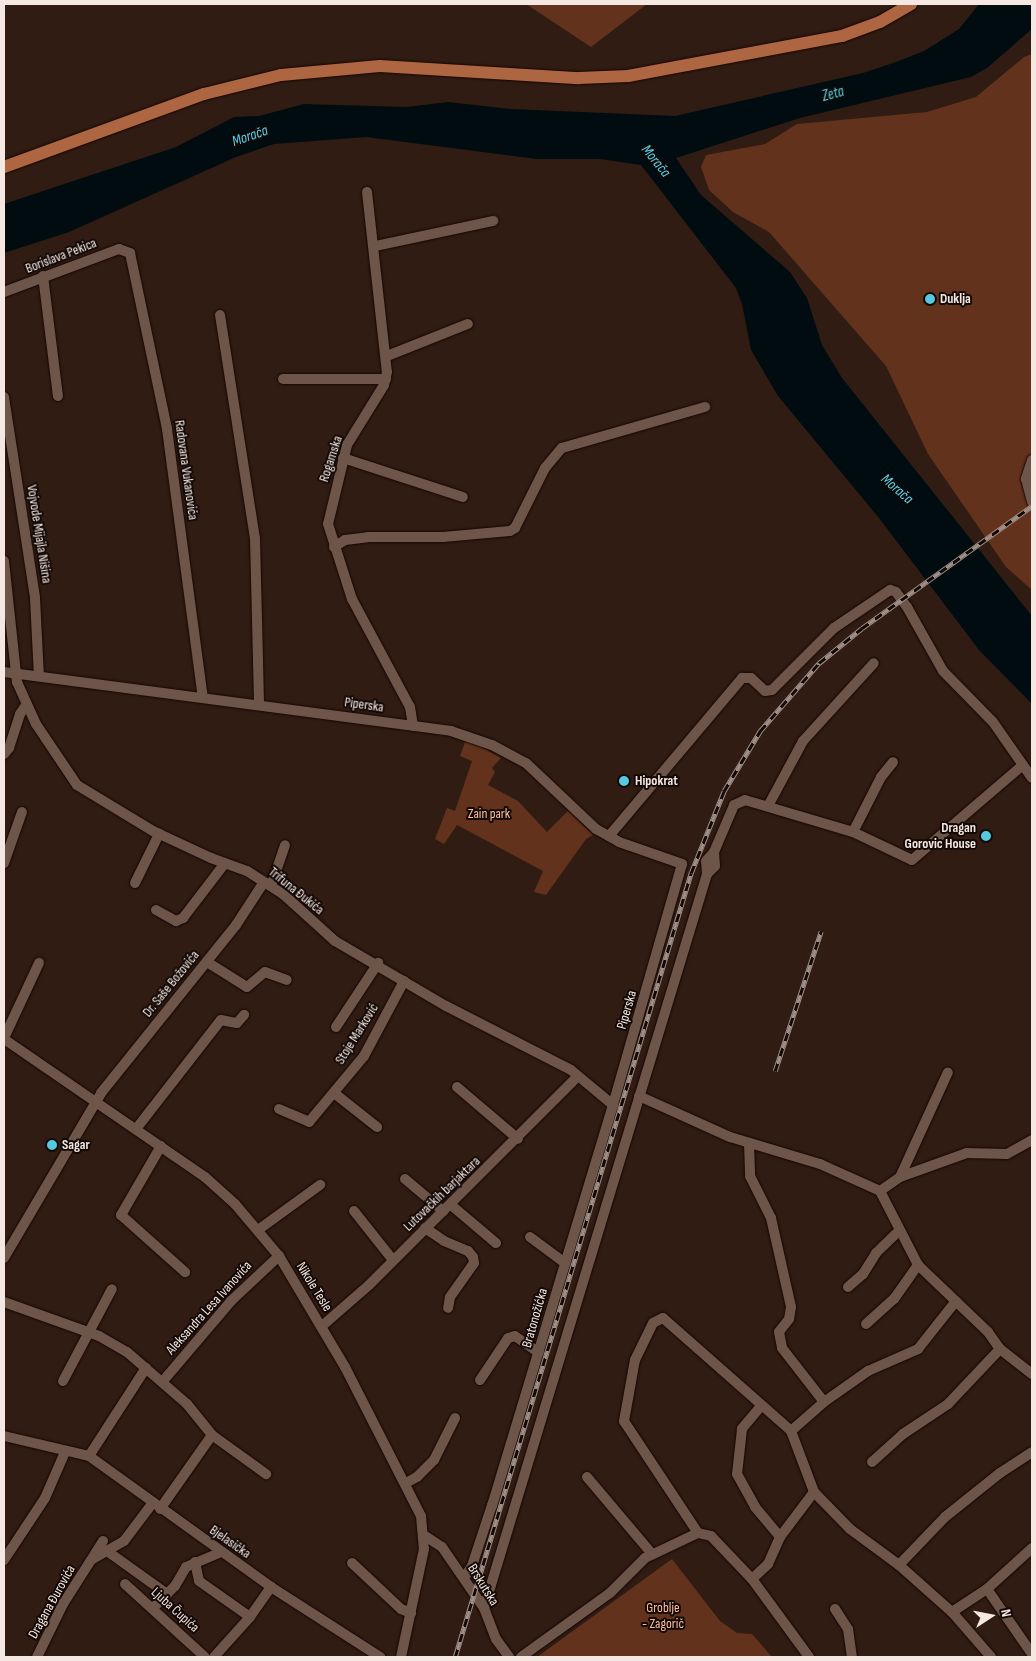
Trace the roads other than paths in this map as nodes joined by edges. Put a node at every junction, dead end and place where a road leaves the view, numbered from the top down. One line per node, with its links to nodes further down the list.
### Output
1 (911, 4): 2 (main road)
2 (4, 167)
3 (366, 192): 5 (street, Rogamska)
4 (493, 221): 5 (street)
5 (375, 246): 11 (street, Rogamska)
6 (128, 250): 7 (street, Borislava Pekica); 27 (street, Radovana Vukanovića)
7 (43, 276): 8 (street, Borislava Pekica); 14 (street)
8 (4, 292)
9 (220, 315): 29 (street)
10 (468, 324): 11 (street)
11 (387, 356): 13 (street, Rogamska)
12 (283, 379): 13 (street)
13 (386, 379): 17 (street, Rogamska)
14 (58, 396)
15 (4, 397): 26 (street, Vojvode Mijajla Nišina)
16 (705, 406): 21 (street)
17 (343, 458): 19 (street); 21 (street, Rogamska)
18 (1032, 460): 20 (street)
19 (463, 497)
20 (1032, 502)
21 (334, 547): 30 (street, Rogamska)
22 (4, 561): 25 (street, Trifuna Đukića)
23 (874, 663): 35 (street)
24 (4, 672): 25 (street, Piperska)
25 (16, 673): 26 (street, Piperska); 28 (street, Trifuna Đukića)
26 (39, 676): 27 (street, Piperska)
27 (203, 698): 29 (street, Piperska)
28 (26, 704): 31 (street); 38 (street, Trifuna Đukića)
29 (259, 704): 30 (street, Piperska)
30 (413, 726): 39 (street, Piperska)
31 (4, 754)
32 (893, 762): 37 (street)
33 (1023, 765): 34 (street); 37 (street); 39 (street)
34 (1032, 778)
35 (768, 806): 37 (street); 58 (street)
36 (22, 812): 41 (street)
37 (853, 832)
38 (160, 834): 42 (street, Trifuna Đukića); 43 (street)
39 (609, 836): 60 (street, Piperska)
40 (286, 845): 44 (street, Dr. Saše Božovića)
41 (4, 863)
42 (225, 863): 44 (street, Trifuna Đukića); 45 (street)
43 (135, 883)
44 (267, 884): 46 (street, Dr. Saše Božovića); 48 (street, Trifuna Đukića)
45 (156, 910)
46 (207, 962): 49 (street); 59 (street, Dr. Saše Božovića)
47 (40, 963): 53 (street)
48 (378, 963): 50 (street, Trifuna Đukića); 52 (street)
49 (287, 980)
50 (404, 981): 55 (street, Trifuna Đukića); 57 (street, Stoje Marković)
51 (244, 1014): 63 (street)
52 (336, 1027)
53 (4, 1039): 59 (street, Nikole Tesle)
54 (948, 1072): 68 (street)
55 (577, 1077): 60 (street); 64 (street, Lutovačkih barjaktara)
56 (457, 1087): 64 (street)
57 (334, 1093): 61 (street, Stoje Marković); 62 (street)
58 (639, 1096): 66 (street); 133 (street)
59 (96, 1101): 63 (street, Nikole Tesle); 80 (street, Dr. Saše Božovića)
60 (613, 1105): 82 (street, Bratonožićka)
61 (279, 1109)
62 (377, 1127)
63 (136, 1128): 67 (street, Nikole Tesle)
64 (518, 1139): 72 (street, Lutovačkih barjaktara)
65 (1032, 1140): 68 (street)
66 (750, 1143): 71 (street); 100 (street)
67 (161, 1146): 75 (street, Nikole Tesle); 84 (street)
68 (900, 1177): 71 (street)
69 (405, 1179): 72 (street)
70 (320, 1185): 75 (street)
71 (880, 1191): 76 (street)
72 (447, 1208): 74 (street, Lutovačkih barjaktara); 78 (street)
73 (354, 1211): 81 (street)
74 (425, 1228): 81 (street, Lutovačkih barjaktara); 89 (street)
75 (258, 1230): 79 (street, Nikole Tesle)
76 (899, 1230): 83 (street); 85 (street)
77 (530, 1237): 82 (street)
78 (496, 1243)
79 (279, 1256): 91 (street, Nikole Tesle); 99 (street, Aleksandra Lesa Ivanovića)
80 (4, 1258)
81 (392, 1260): 91 (street, Lutovačkih barjaktara)
82 (565, 1263): 94 (street, Bratonožićka)
83 (918, 1265): 87 (street); 90 (street)
84 (185, 1272)
85 (848, 1287)
86 (112, 1289): 92 (street)
87 (956, 1300): 93 (street); 100 (street)
88 (4, 1302): 92 (street)
89 (448, 1308)
90 (866, 1324)
91 (322, 1326): 112 (street, Nikole Tesle)
92 (90, 1332): 95 (street); 98 (street)
93 (1000, 1348): 96 (street); 109 (street)
94 (539, 1352): 97 (street); 126 (street, Bratonožićka)
95 (146, 1368): 99 (street); 108 (street)
96 (1032, 1374)
97 (480, 1380)
98 (63, 1381)
99 (163, 1381): 104 (street)
100 (824, 1402): 103 (street)
101 (761, 1406): 103 (street); 115 (street); 117 (street)
102 (455, 1418): 112 (street)
103 (791, 1431): 113 (street)
104 (212, 1435): 110 (street); 114 (street, Dragana Đurovića)
105 (4, 1436): 106 (street, Bjelasička)
106 (65, 1452): 108 (street, Bjelasička); 122 (street)
107 (1032, 1452): 125 (street)
108 (89, 1456): 114 (street, Bjelasička)
109 (872, 1462)
110 (266, 1474)
111 (587, 1477): 121 (street)
112 (406, 1483): 116 (street, Nikole Tesle)
113 (814, 1492): 117 (street); 125 (street)
114 (156, 1506): 118 (street, Dragana Đurovića); 120 (street, Bjelasička)
115 (698, 1533): 121 (street); 127 (street)
116 (425, 1536): 126 (street, Brskutska); 136 (street, Nikole Tesle)
117 (780, 1537): 127 (street)
118 (105, 1546): 131 (street); 139 (street, Dragana Đurovića)
119 (1032, 1548): 130 (street)
120 (222, 1552): 123 (street); 129 (street, Bjelasička)
121 (652, 1554): 145 (street)
122 (4, 1560)
123 (195, 1562): 131 (street); 137 (street)
124 (352, 1563): 136 (street)
125 (899, 1565): 135 (street)
126 (464, 1578): 133 (street, Brskutska)
127 (752, 1579): 146 (street)
128 (125, 1584): 132 (street, Ljuba Čupića)
129 (271, 1587): 137 (street); 142 (street, Bjelasička)
130 (987, 1589): 135 (street); 138 (street)
131 (167, 1594): 132 (street)
132 (153, 1608): 140 (street, Ljuba Čupića)
133 (484, 1608): 144 (street, Brskutska)
134 (834, 1609): 147 (street)
135 (952, 1612): 148 (street)
136 (411, 1613): 143 (street, Nikole Tesle)
137 (250, 1617): 141 (street)
138 (1032, 1654)
139 (37, 1657)
140 (205, 1657)
141 (214, 1657)
142 (380, 1657)
143 (402, 1657)
144 (509, 1657)
145 (521, 1657)
146 (809, 1657)
147 (852, 1657)
148 (991, 1657)

